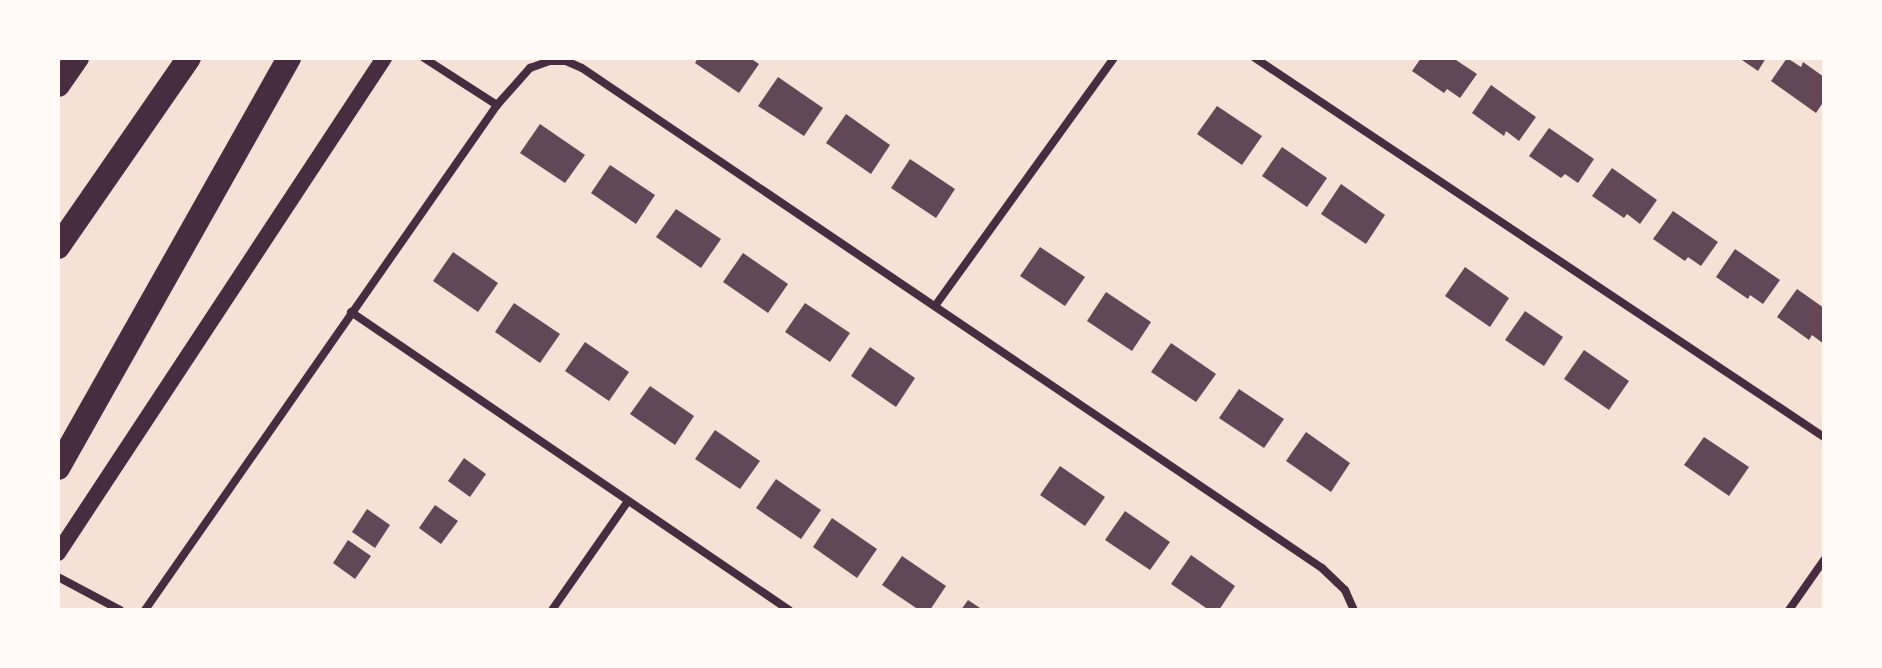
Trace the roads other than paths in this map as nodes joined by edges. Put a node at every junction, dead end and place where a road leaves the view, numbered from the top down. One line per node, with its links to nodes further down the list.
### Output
1 (77, 58): 8 (highway)
2 (189, 58): 10 (highway)
3 (289, 58): 14 (highway)
4 (384, 58): 16 (main road)
5 (424, 58): 9 (street)
6 (1114, 58): 11 (street)
7 (1255, 58): 13 (street)
8 (58, 85)
9 (497, 105): 11 (street); 12 (street)
10 (58, 247)
11 (935, 306): 23 (street)
12 (351, 312): 15 (street); 20 (street)
13 (1824, 437)
14 (58, 468)
15 (628, 501): 21 (street); 22 (street)
16 (58, 553)
17 (1824, 560): 24 (street)
18 (58, 577): 19 (street)
19 (120, 610)
20 (145, 610)
21 (552, 610)
22 (789, 610)
23 (1354, 610)
24 (1789, 610)

